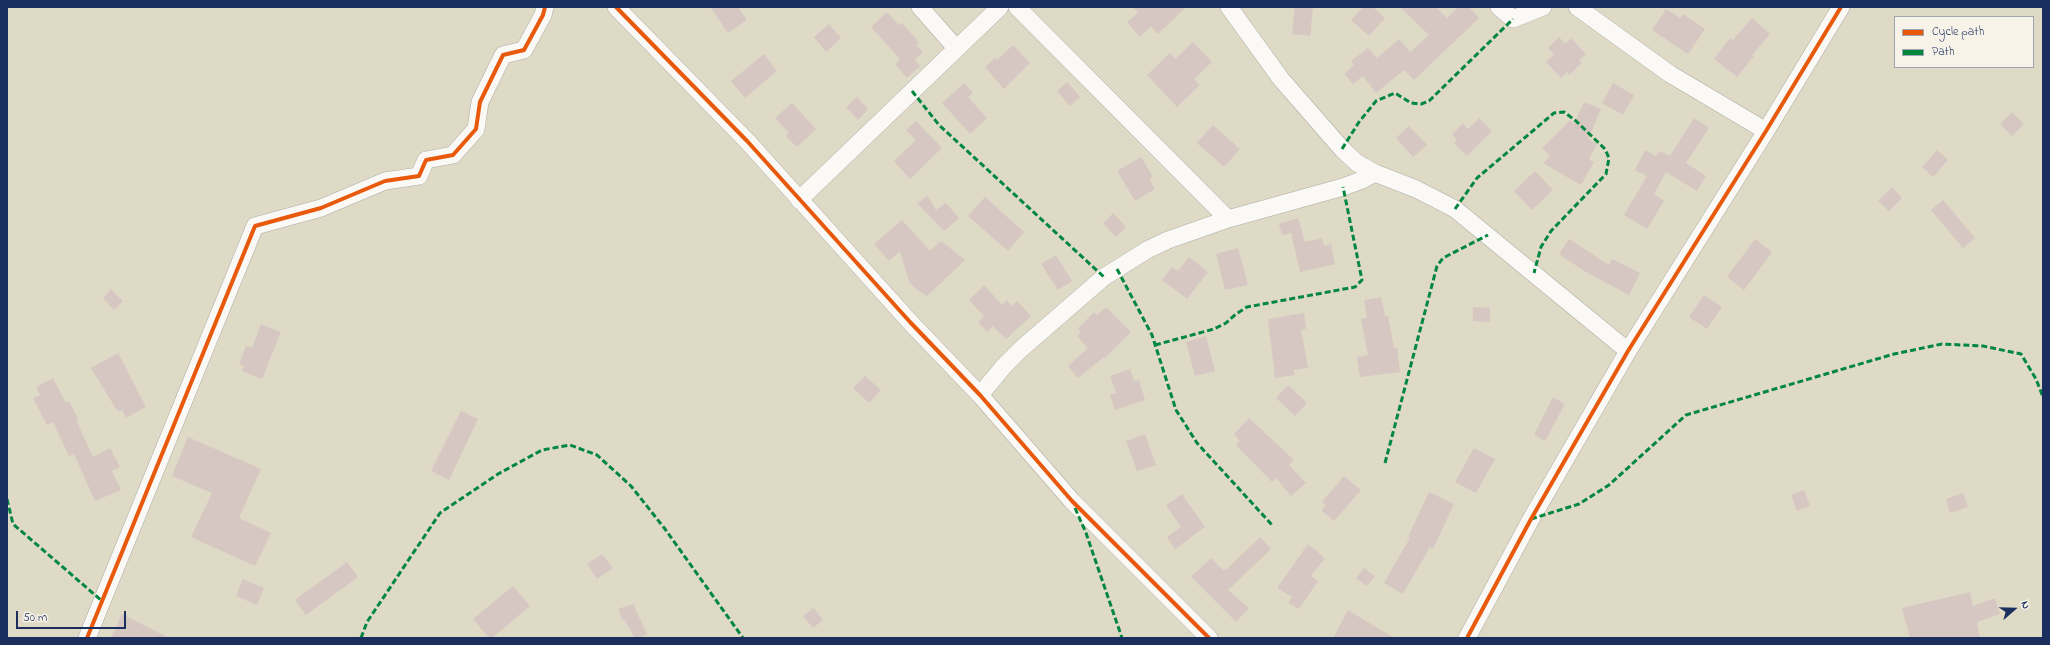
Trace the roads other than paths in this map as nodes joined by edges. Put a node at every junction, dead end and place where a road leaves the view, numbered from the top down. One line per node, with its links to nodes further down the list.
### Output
1 (545, 7): 18 (street)
2 (616, 7): 14 (street)
3 (920, 7): 11 (street)
4 (1000, 7): 11 (street)
5 (1017, 7): 15 (street)
6 (1229, 7): 13 (street)
7 (1500, 7): 8 (street)
8 (1543, 7)
9 (1577, 7): 12 (street)
10 (1841, 7): 12 (street)
11 (956, 48): 14 (street)
12 (1766, 131): 16 (street)
13 (1375, 173): 15 (street); 16 (street)
14 (799, 200): 17 (street)
15 (1228, 219): 17 (street)
16 (1628, 351): 20 (street)
17 (980, 395): 19 (street)
18 (87, 638)
19 (1210, 638)
20 (1467, 638)

